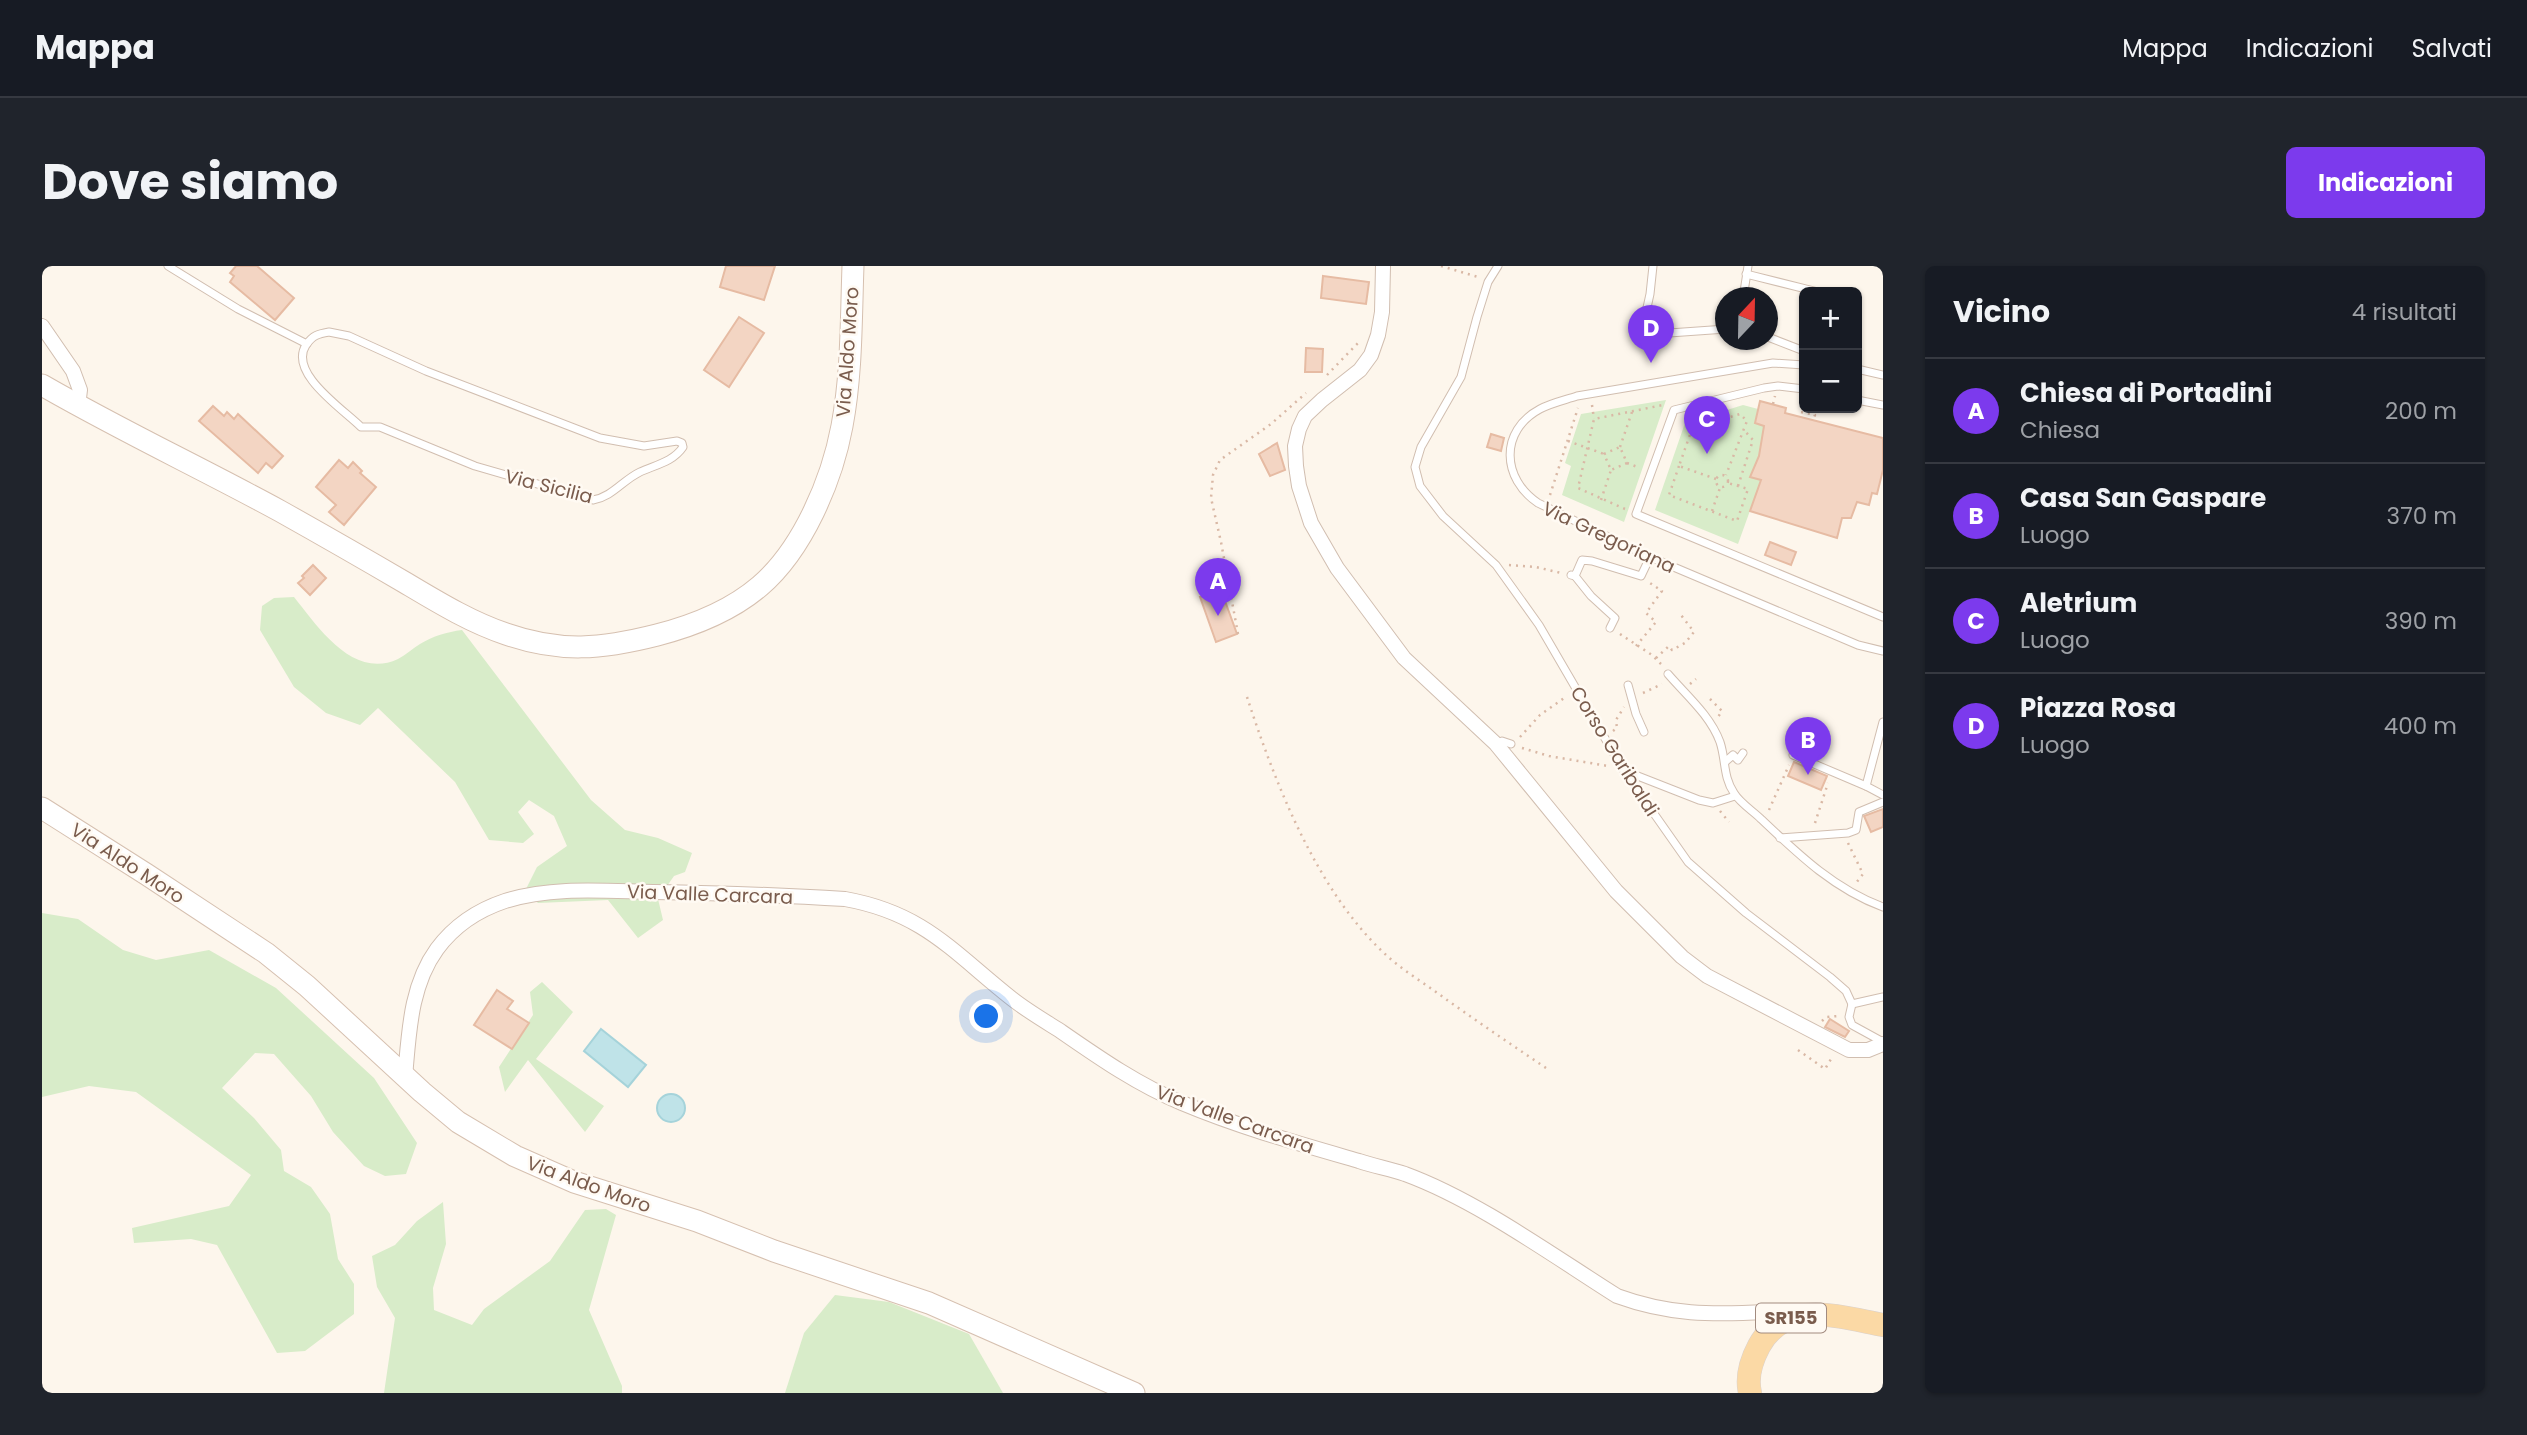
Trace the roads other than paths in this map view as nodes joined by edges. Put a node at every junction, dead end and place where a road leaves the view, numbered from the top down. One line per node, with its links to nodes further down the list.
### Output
1 (168, 266): 11 (lane)
2 (853, 266): 20 (main road, Via Aldo Moro)
3 (1383, 266): 42 (street)
4 (1498, 266): 32 (lane, Corso Garibaldi)
5 (1653, 266): 9 (lane)
6 (1747, 270): 7 (lane)
7 (1802, 287)
8 (42, 326): 20 (street)
9 (1715, 330)
10 (1778, 341): 12 (lane)
11 (307, 344): 11 (lane, Via Sicilia)
12 (1801, 350)
13 (1799, 365): 21 (lane, Via Gregoriana)
14 (1862, 370): 15 (lane)
15 (1883, 375)
16 (42, 385): 20 (main road, Via Aldo Moro)
17 (1799, 388): 22 (lane)
18 (1862, 401): 19 (lane)
19 (1883, 405)
20 (78, 406)
21 (1650, 557): 23 (lane); 24 (lane, Via Gregoriana)
22 (1883, 617)
23 (1610, 628)
24 (1883, 651)
25 (1668, 674): 31 (lane)
26 (1628, 685): 28 (lane)
27 (1883, 722): 33 (lane)
28 (1644, 732)
29 (1743, 753): 31 (lane)
30 (1793, 756): 33 (lane)
31 (1725, 762): 35 (lane)
32 (1624, 771): 35 (lane); 41 (lane, Corso Garibaldi)
33 (1866, 786): 34 (lane)
34 (1883, 795)
35 (1735, 796): 38 (lane)
36 (1883, 802): 38 (lane)
37 (42, 808): 43 (main road, Via Aldo Moro)
38 (1780, 838): 39 (lane)
39 (1883, 907)
40 (1883, 997): 41 (lane)
41 (1852, 1003): 42 (lane, Corso Garibaldi)
42 (1883, 1043)
43 (405, 1077): 44 (street, Via Valle Carcara); 46 (main road, Via Aldo Moro)
44 (1779, 1321): 45 (main road, SR155); 47 (main road, SR155)
45 (1883, 1325)
46 (1134, 1393)
47 (1750, 1393)

